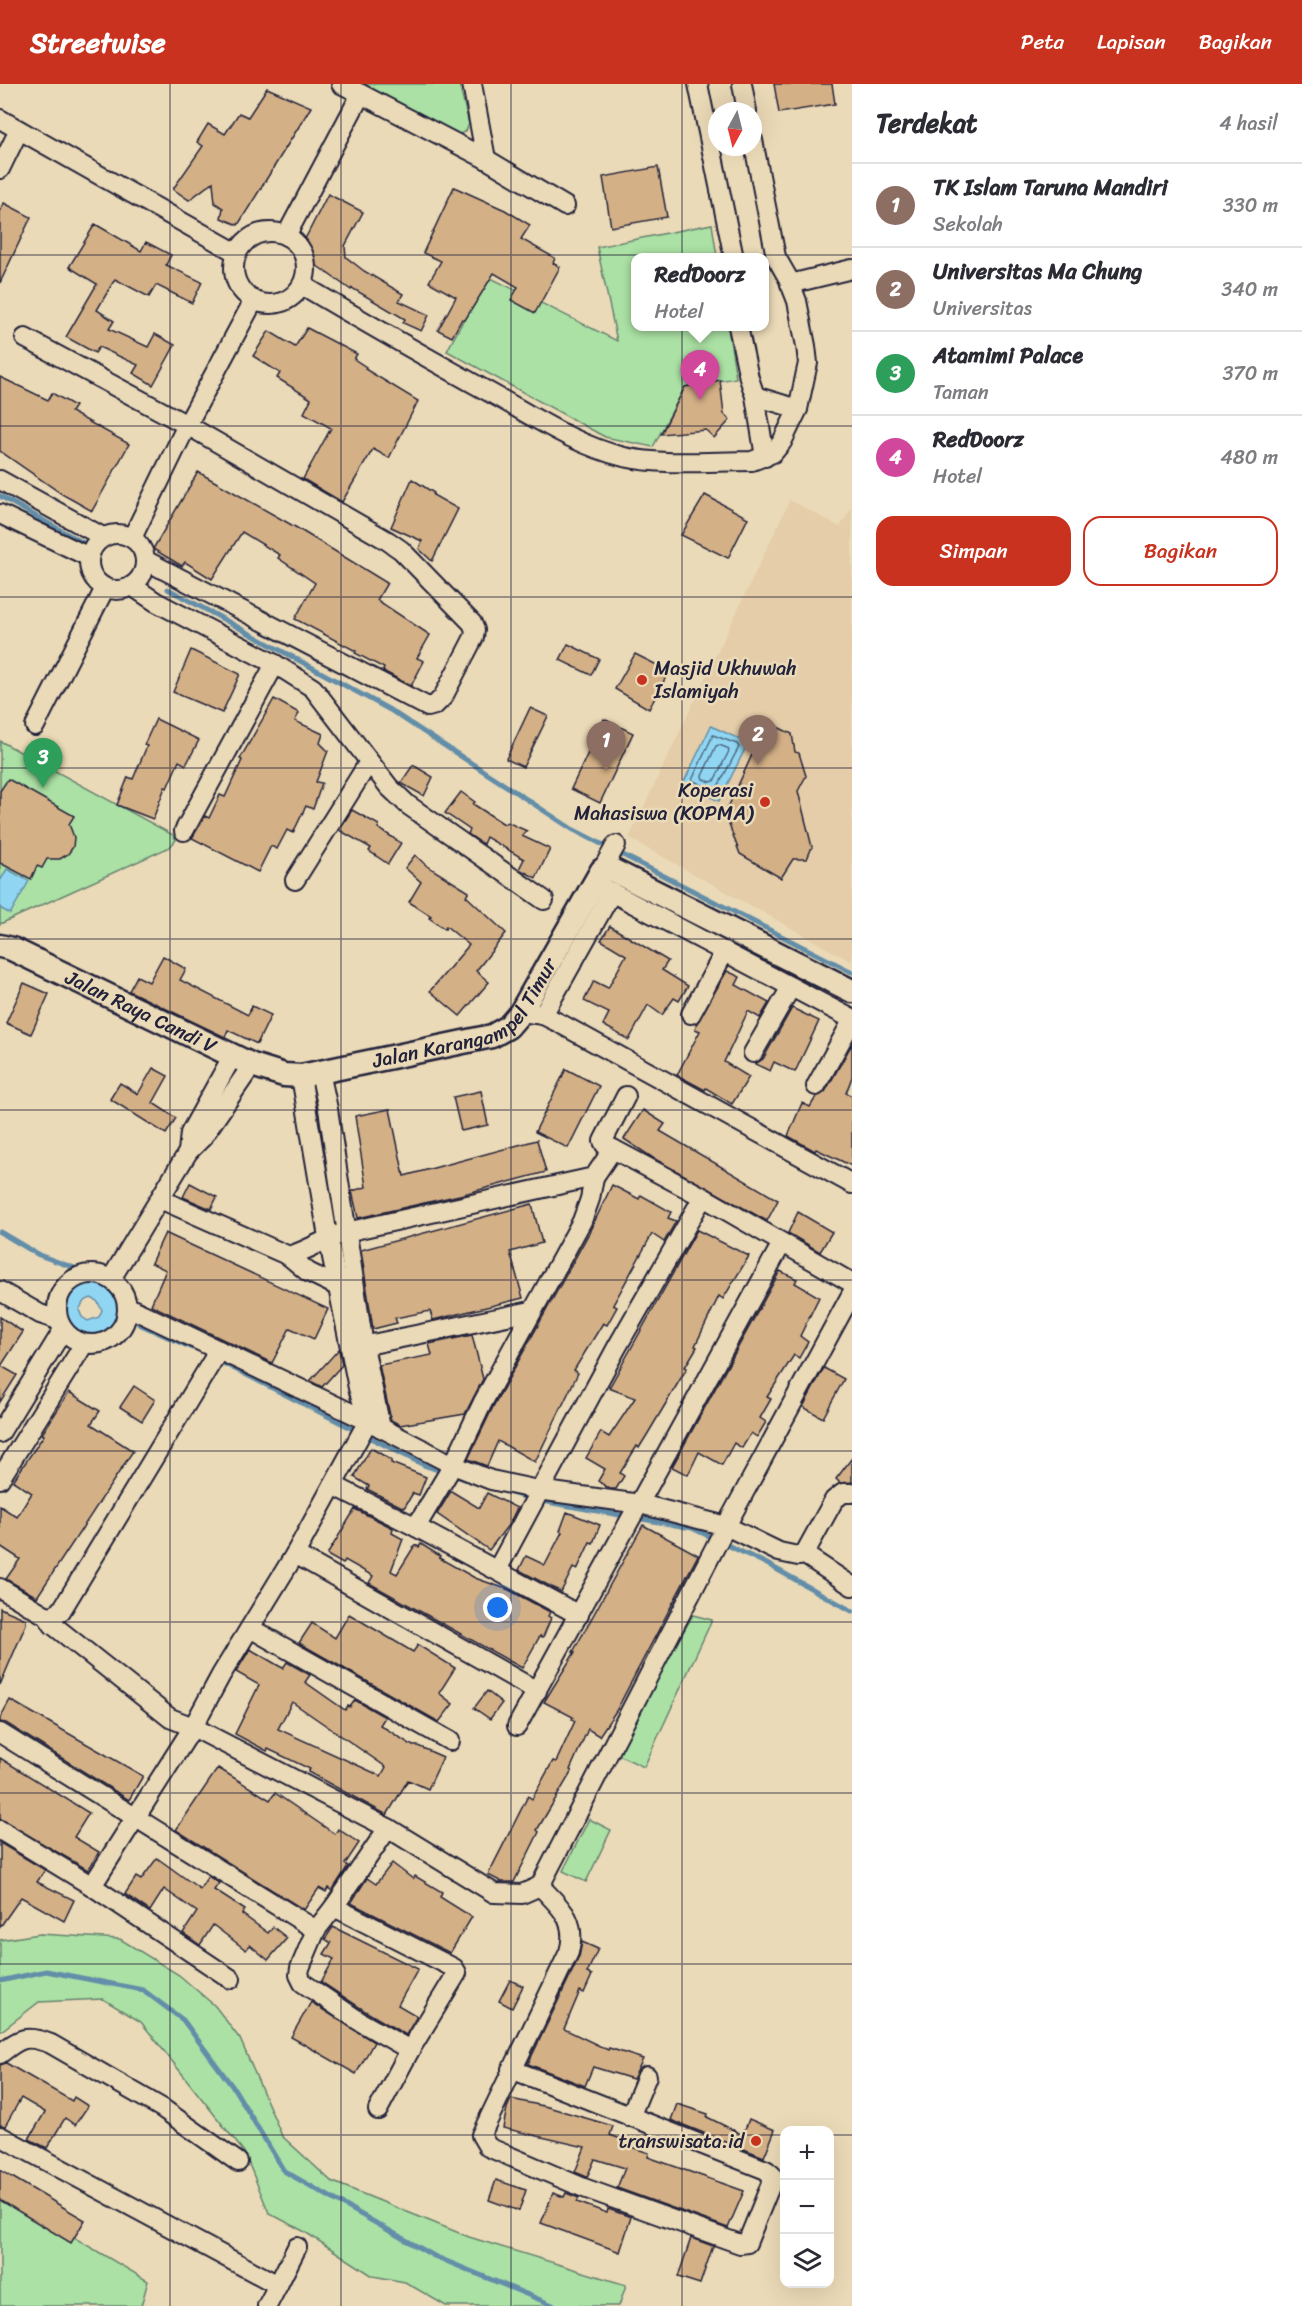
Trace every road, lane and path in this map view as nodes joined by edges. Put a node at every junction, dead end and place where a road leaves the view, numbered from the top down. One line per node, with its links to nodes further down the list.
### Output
1 (341, 84): 5 (street)
2 (472, 84): 10 (street)
3 (698, 84): 15 (street)
4 (742, 84): 6 (street)
5 (361, 94): 10 (street); 13 (street)
6 (745, 102)
7 (0, 119): 8 (street)
8 (19, 130): 11 (street); 14 (street)
9 (756, 156): 17 (street)
10 (486, 159): 12 (street)
11 (0, 169)
12 (565, 206)
13 (286, 236): 14 (street); 18 (street)
14 (237, 253): 19 (street)
15 (733, 253)
16 (852, 269): 17 (street)
17 (790, 284): 23 (street)
18 (302, 285): 19 (street); 25 (street)
19 (254, 300): 24 (street)
20 (739, 331): 22 (street)
21 (25, 338): 24 (street)
22 (755, 396): 23 (street); 25 (street)
23 (798, 409): 25 (street)
24 (187, 425): 29 (street); 31 (street)
25 (765, 457)
26 (0, 480): 28 (street)
27 (0, 514): 30 (street)
28 (103, 537): 29 (street); 30 (street)
29 (132, 538): 31 (street)
30 (89, 557): 33 (street)
31 (145, 560): 32 (street)
32 (132, 586): 33 (street); 34 (street)
33 (105, 588): 35 (street)
34 (275, 664): 36 (street); 37 (street)
35 (35, 726)
36 (369, 762): 39 (street); 40 (street)
37 (184, 831)
38 (607, 870): 42 (street); 44 (street); 45 (street, Jalan Karangampel Timur)
39 (295, 880)
40 (544, 900)
41 (0, 946): 49 (street, Jalan Raya Candi V)
42 (725, 951): 43 (street); 46 (street)
43 (791, 987): 47 (street); 48 (street)
44 (852, 991)
45 (532, 1013): 50 (street, Jalan Karangampel Timur); 55 (street)
46 (692, 1014)
47 (852, 1020): 51 (street)
48 (753, 1053)
49 (243, 1060): 50 (street, Jalan Raya Candi V); 57 (street)
50 (302, 1074): 58 (street); 59 (street)
51 (816, 1086)
52 (626, 1096): 53 (street)
53 (613, 1149): 54 (street); 56 (street)
54 (594, 1177): 58 (street); 68 (street)
55 (852, 1184)
56 (703, 1197): 60 (street); 80 (street)
57 (160, 1199): 61 (street); 62 (street)
58 (346, 1232): 59 (street); 71 (street)
59 (328, 1238): 61 (street); 64 (street)
60 (782, 1243): 63 (street); 81 (street)
61 (289, 1256): 64 (street)
62 (111, 1279): 67 (street); 69 (street)
63 (852, 1283)
64 (339, 1287): 71 (street)
65 (0, 1291): 69 (street)
66 (852, 1293): 83 (street)
67 (128, 1307): 70 (street); 72 (street)
68 (531, 1311): 71 (street); 76 (street)
69 (60, 1325): 70 (street); 73 (street)
70 (84, 1344): 75 (street)
71 (357, 1347): 74 (street)
72 (219, 1350): 74 (street); 90 (street)
73 (4, 1426): 75 (street)
74 (370, 1427): 76 (street); 78 (street)
75 (29, 1432): 77 (street)
76 (450, 1471): 80 (street); 82 (street)
77 (0, 1479)
78 (333, 1485): 82 (street); 84 (street)
79 (852, 1493): 85 (street)
80 (535, 1497): 81 (street); 86 (street)
81 (635, 1513): 83 (street); 89 (street)
82 (416, 1527): 86 (street)
83 (724, 1530): 85 (street); 101 (street)
84 (296, 1554): 91 (street); 92 (street)
85 (805, 1555): 87 (street)
86 (497, 1569): 89 (street)
87 (852, 1586)
88 (0, 1588): 90 (street)
89 (579, 1615): 92 (street)
90 (47, 1616): 94 (street)
91 (250, 1628): 94 (street); 96 (street)
92 (537, 1691): 93 (street)
93 (517, 1726)
94 (193, 1727): 97 (street); 98 (street)
95 (0, 1733): 97 (street)
96 (450, 1741)
97 (137, 1818): 100 (street); 103 (street)
98 (388, 1828): 101 (street); 102 (street)
99 (0, 1830): 100 (street)
100 (92, 1886): 104 (street)
101 (540, 1886): 107 (street)
102 (334, 1907): 103 (street); 105 (street)
103 (316, 1930): 105 (street)
104 (231, 1979)
105 (410, 2050): 109 (street)
106 (0, 2054): 112 (street)
107 (511, 2069): 110 (street); 110 (street)
108 (647, 2076): 110 (street)
109 (378, 2110)
110 (630, 2117)
111 (0, 2136): 114 (street)
112 (238, 2162)
113 (297, 2247): 114 (street)
114 (278, 2285): 115 (street)
115 (267, 2306)

